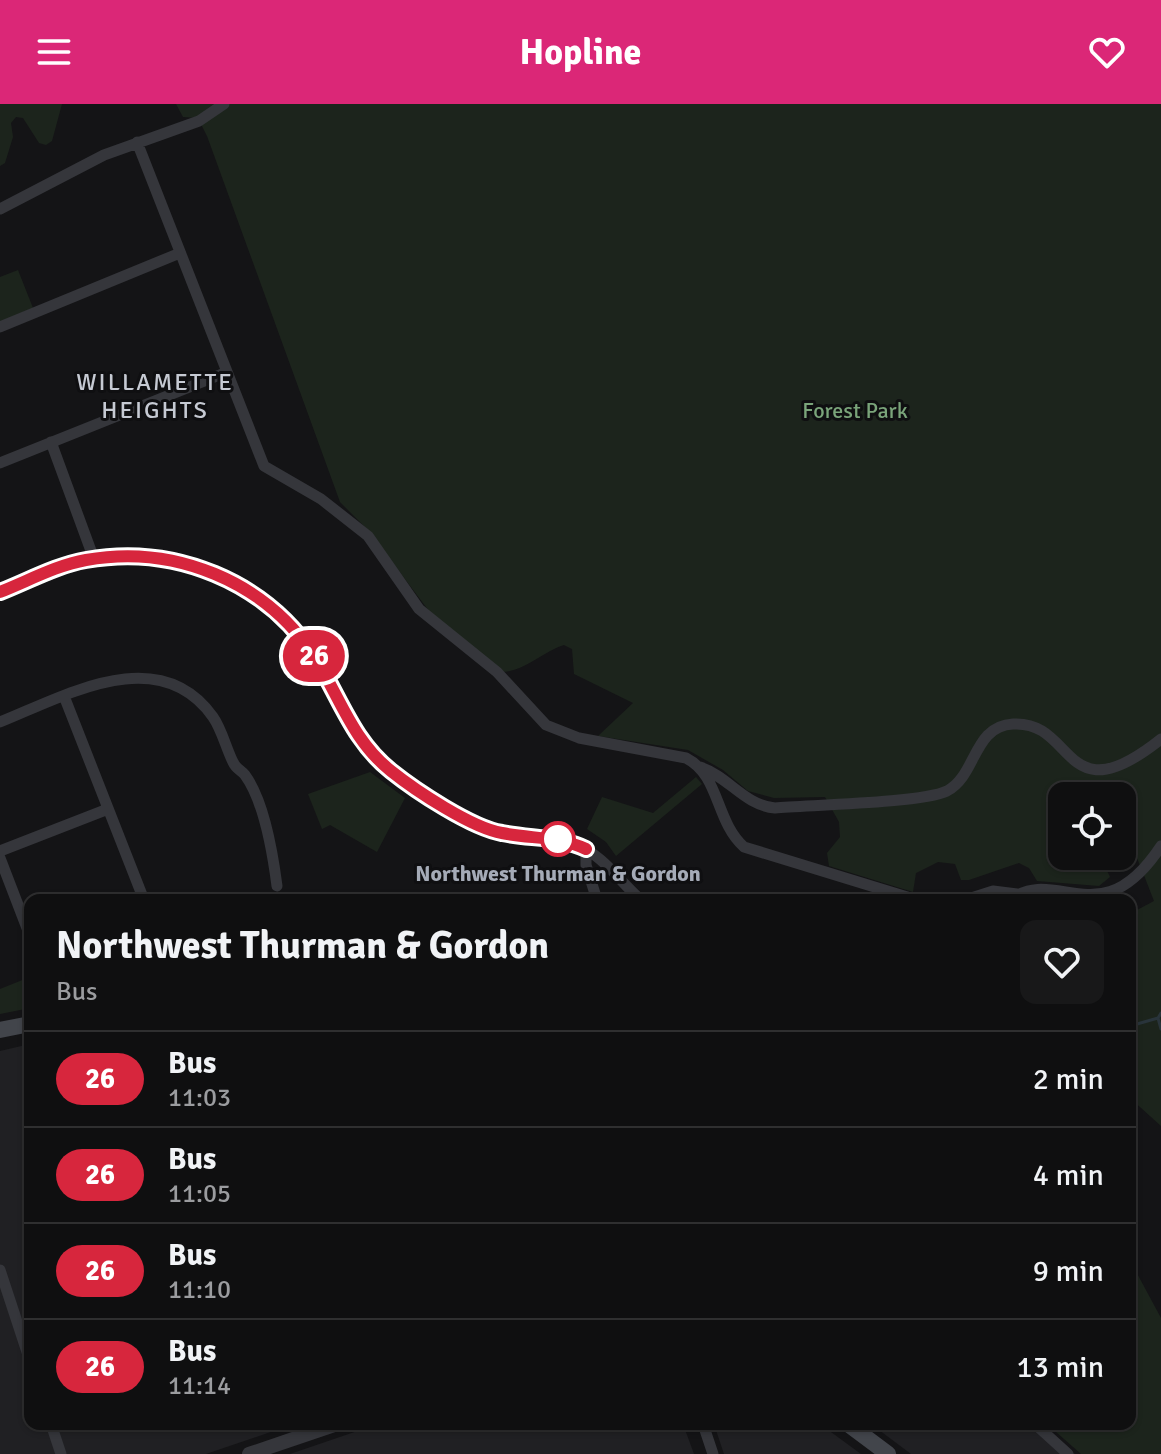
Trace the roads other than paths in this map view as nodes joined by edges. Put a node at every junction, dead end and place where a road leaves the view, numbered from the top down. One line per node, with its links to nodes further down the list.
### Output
1 (224, 104): 2 (street)
2 (137, 142): 3 (street); 4 (street)
3 (0, 209)
4 (180, 253): 5 (street); 6 (street)
5 (0, 327)
6 (227, 372): 7 (street); 14 (street)
7 (51, 442): 8 (street); 9 (street)
8 (0, 463)
9 (94, 559): 10 (street); 17 (street)
10 (0, 592)
11 (64, 696): 12 (street); 15 (street); 20 (street)
12 (0, 722)
13 (1161, 739): 14 (street)
14 (700, 767): 24 (street)
15 (108, 809): 18 (street); 21 (street)
16 (1161, 846): 29 (street)
17 (586, 849): 22 (street); 23 (street)
18 (0, 851)
19 (0, 858): 30 (street)
20 (277, 886)
21 (142, 894)
22 (595, 894)
23 (635, 894)
24 (897, 894)
25 (984, 894): 26 (street)
26 (1003, 894)
27 (1025, 894): 28 (street)
28 (1066, 894)
29 (1097, 894)
30 (24, 920)
31 (24, 1025): 32 (main road)
32 (0, 1030)
33 (0, 1270): 34 (street)
34 (24, 1343)
35 (53, 1430): 40 (street)
36 (319, 1430): 41 (street)
37 (705, 1430): 42 (street)
38 (856, 1430): 43 (main road)
39 (1042, 1430): 44 (street)
40 (61, 1454)
41 (249, 1454)
42 (713, 1454)
43 (888, 1454)
44 (1068, 1454)

